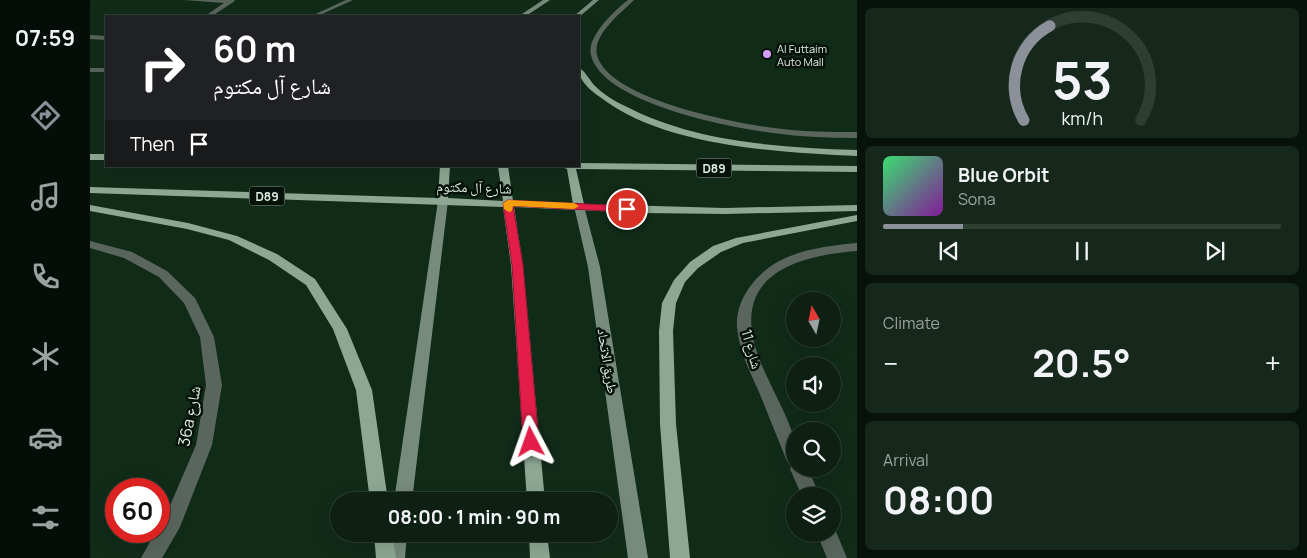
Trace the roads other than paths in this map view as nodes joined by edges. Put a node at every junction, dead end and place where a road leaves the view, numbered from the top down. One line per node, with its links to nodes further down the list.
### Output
1 (187, 0): 6 (street)
2 (350, 0): 9 (street)
3 (547, 0): 7 (main road)
4 (596, 0): 10 (main road)
5 (630, 0): 16 (street)
6 (233, 1): 8 (street)
7 (531, 13)
8 (210, 15)
9 (316, 15)
10 (577, 15)
11 (90, 37): 12 (street)
12 (105, 38)
13 (90, 70): 14 (street)
14 (105, 70)
15 (580, 71): 17 (main road)
16 (857, 135)
17 (857, 153)
18 (90, 157): 19 (main road)
19 (105, 157)
20 (580, 166): 24 (main road, D89)
21 (445, 167): 26 (main road)
22 (503, 167): 27 (main road)
23 (571, 167): 28 (main road, طريق الاتحاد)
24 (857, 169)
25 (90, 190): 26 (main road, شارع آل مكتوم / D89)
26 (443, 201): 27 (main road, شارع آل مكتوم / D89); 36 (main road)
27 (508, 203): 28 (main road, شارع آل مكتوم / D89); 37 (main road)
28 (580, 206): 30 (main road, شارع آل مكتوم / D89); 46 (main road, طريق الاتحاد)
29 (90, 208): 35 (main road)
30 (857, 208)
31 (857, 218): 47 (main road)
32 (90, 244): 42 (street, 36a شارع)
33 (857, 247): 34 (street, شارع 11)
34 (786, 438)
35 (378, 492)
36 (404, 492)
37 (535, 492)
38 (384, 542): 43 (main road)
39 (397, 542): 44 (main road)
40 (539, 542): 45 (main road)
41 (830, 542): 48 (street)
42 (151, 558)
43 (386, 558)
44 (395, 558)
45 (540, 558)
46 (638, 558)
47 (680, 558)
48 (837, 558)

